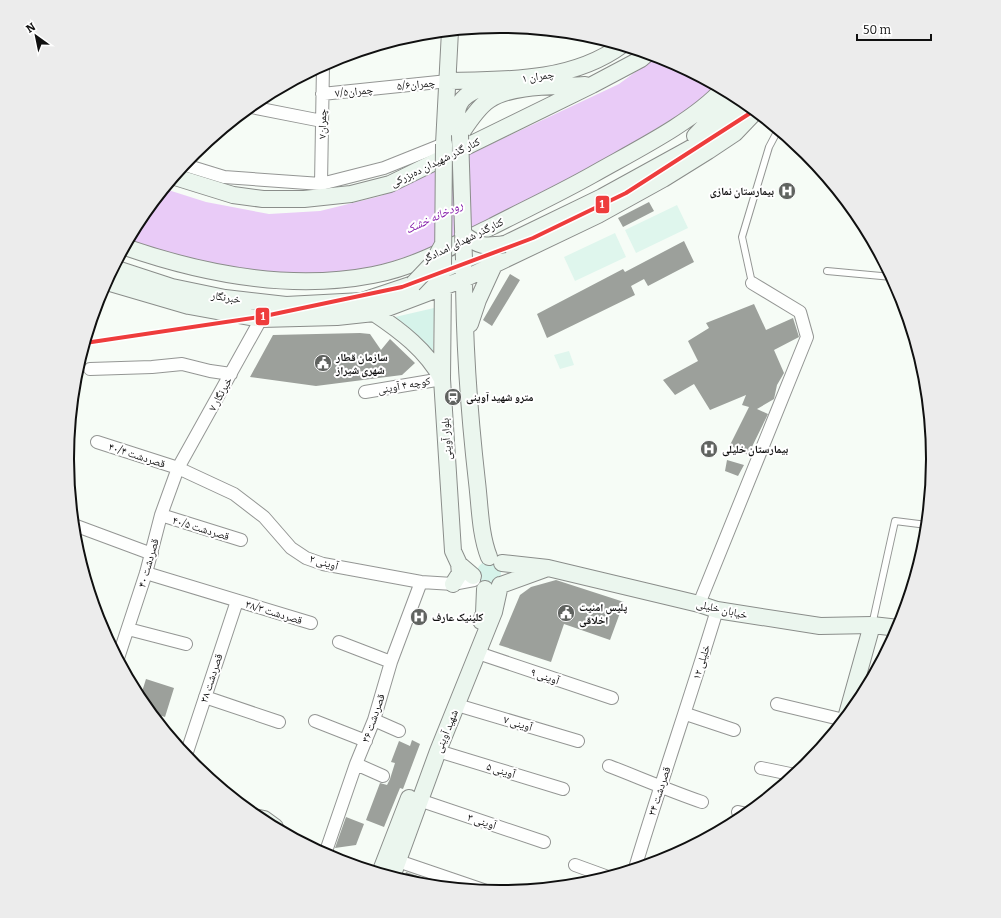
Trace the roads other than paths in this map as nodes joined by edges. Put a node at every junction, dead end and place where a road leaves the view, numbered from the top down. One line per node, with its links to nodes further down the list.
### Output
1 (450, 36): 6 (main road, بلوار آوینی)
2 (614, 49): 5 (main road, چمران ۱)
3 (643, 58): 7 (main road, کنار گذر شهیدان ده‌بزرکی)
4 (323, 72): 10 (street, چمران۷)
5 (499, 80): 6 (main road, چمران ۱); 17 (main road)
6 (448, 81): 8 (street, چمران۵/۶); 18 (main road, بلوار آوینی)
7 (592, 85): 17 (main road); 21 (main road, کنار گذر شهیدان ده‌بزرکی)
8 (385, 88): 10 (street, چمران۷/۵)
9 (719, 93): 26 (main road, کنارگذر شهدای امدادگر)
10 (322, 94): 15 (street, چمران۷)
11 (729, 100): 20 (main road)
12 (740, 107): 20 (main road, خبرنگار)
13 (259, 109): 15 (street)
14 (752, 115): 28 (main road, خبرنگار)
15 (322, 122): 22 (street, چمران۷)
16 (776, 134): 34 (lane)
17 (460, 135): 23 (main road, bridge)
18 (444, 144): 22 (street); 24 (main road, بلوار آوینی, bridge)
19 (191, 167): 22 (street)
20 (652, 170): 25 (main road, خبرنگار)
21 (180, 178)
22 (321, 184)
23 (463, 234): 25 (main road, bridge); 27 (main road, bridge)
24 (443, 244): 29 (main road, بلوار آوینی, bridge); 36 (main road, bridge)
25 (505, 244): 27 (main road, خبرنگار)
26 (131, 248)
27 (464, 260): 29 (main road, خبرنگار); 33 (main road)
28 (494, 264): 33 (main road, خبرنگار); 40 (main road)
29 (443, 269): 36 (main road, خبرنگار); 37 (main road, بلوار آوینی)
30 (119, 270): 36 (main road, خبرنگار)
31 (827, 271): 32 (lane)
32 (885, 276)
33 (464, 279): 37 (main road, خبرنگار); 40 (main road)
34 (752, 283): 60 (street)
35 (112, 284): 39 (main road, خبرنگار)
36 (413, 284)
37 (443, 288): 38 (main road, خبرنگار); 43 (main road, بلوار آوینی)
38 (374, 313): 39 (main road, خبرنگار); 43 (main road)
39 (261, 319): 42 (street, ۷ خبرنگار)
40 (466, 338): 52 (main road)
41 (90, 369): 42 (street)
42 (231, 374): 46 (street, ۷ خبرنگار)
43 (442, 379): 44 (street, کوچه ۴ آوینی); 53 (main road, بلوار آوینی)
44 (365, 392)
45 (97, 442): 46 (street, ۴۰/۴ قصردشت)
46 (178, 468): 47 (street, ۴۰ قصردشت); 56 (street, ۲ آوینی)
47 (161, 515): 50 (street, ۴۰/۵ قصردشت); 51 (street, ۴۰ قصردشت)
48 (921, 524): 63 (lane)
49 (80, 527): 51 (street)
50 (241, 540)
51 (152, 554): 55 (street, ۴۰ قصردشت)
52 (496, 560): 54 (main road, خیابان خلیلی); 57 (main road); 57 (main road)
53 (459, 564): 57 (main road); 58 (main road)
54 (548, 568): 57 (main road); 60 (main road, خیابان خلیلی)
55 (146, 573): 59 (street, ۳۸/۳ قصردشت); 65 (street, ۴۰ قصردشت)
56 (421, 582): 58 (street, ۲ آوینی); 70 (street, ۳۶ قصردشت)
57 (487, 583): 58 (street, ۲ آوینی); 69 (main road, شهید آوینی); 101 (main road, شهید آوینی)
58 (453, 584)
59 (237, 601): 62 (street, ۳۸/۳ قصردشت); 72 (street, ۳۸ قصردشت)
60 (700, 604): 61 (main road, خیابان خلیلی)
61 (717, 610): 63 (main road, خیابان خلیلی); 76 (street, ۱۲ خلیلی)
62 (312, 623)
63 (872, 625): 64 (main road, خیابان خلیلی); 71 (main road)
64 (892, 627)
65 (128, 629): 67 (street); 68 (street, ۴۰ قصردشت)
66 (339, 642): 70 (street)
67 (186, 644)
68 (120, 651)
69 (478, 653): 73 (street, ۹ آوینی); 75 (main road, شهید آوینی)
70 (391, 662): 78 (street, ۳۶ قصردشت)
71 (860, 688)
72 (205, 697): 80 (street); 85 (street, ۳۸ قصردشت)
73 (612, 698)
74 (777, 704): 77 (street)
75 (457, 705): 84 (street, ۷ آوینی); 86 (main road, شهید آوینی)
76 (686, 714): 81 (street); 92 (street, قصردشت ۳۴)
77 (838, 718)
78 (374, 720): 82 (street); 83 (street, ۳۶ قصردشت)
79 (316, 721): 83 (street)
80 (279, 722)
81 (734, 730)
82 (399, 731)
83 (366, 741): 87 (street, ۳۶ قصردشت)
84 (578, 741)
85 (188, 749)
86 (438, 751): 93 (street, ۵ آوینی); 94 (main road, شهید آوینی)
87 (356, 764): 91 (street); 97 (street, ۳۶ قصردشت)
88 (609, 766): 92 (street)
89 (761, 768): 90 (street)
90 (787, 773)
91 (383, 776)
92 (660, 785): 95 (street); 99 (street, قصردشت ۳۴)
93 (563, 789)
94 (419, 800): 96 (street, ۳ آوینی); 98 (main road, شهید آوینی)
95 (702, 802)
96 (544, 842)
97 (327, 848)
98 (398, 861): 102 (main road, شهید آوینی); 104 (street)
99 (637, 862)
100 (575, 865): 103 (street)
101 (382, 868)
102 (394, 871)
103 (598, 873)
104 (462, 883)

